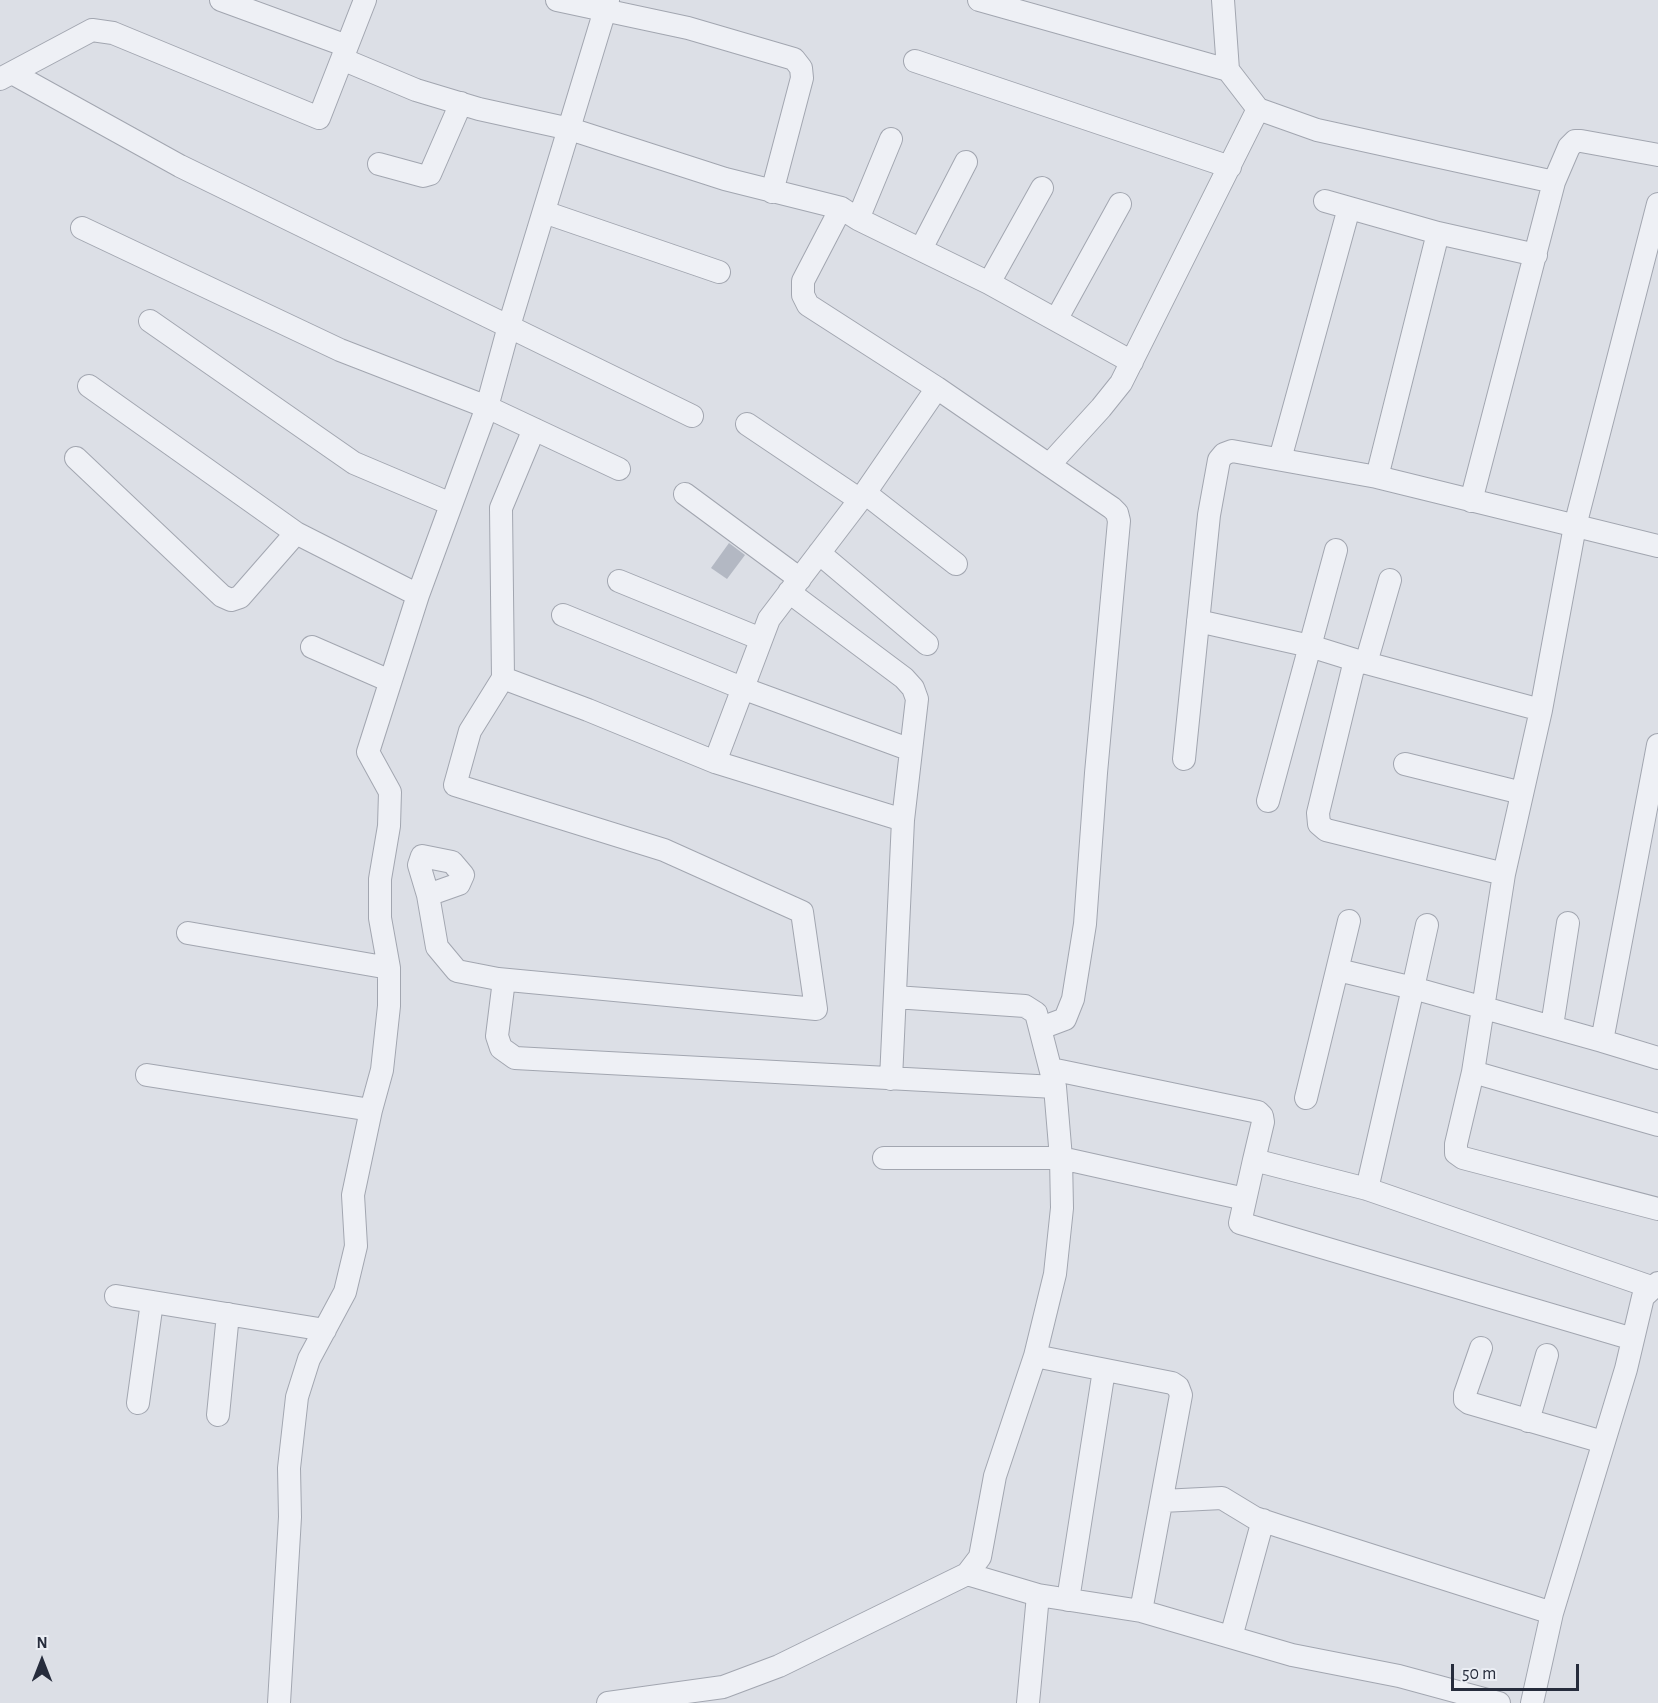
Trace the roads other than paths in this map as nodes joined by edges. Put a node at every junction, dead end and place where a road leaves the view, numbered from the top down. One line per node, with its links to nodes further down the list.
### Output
1 (221, 0): 7 (street)
2 (365, 0): 7 (street)
3 (557, 0): 6 (street)
4 (979, 0): 9 (street)
5 (1223, 0): 9 (street)
6 (607, 5): 13 (street); 21 (street)
7 (344, 52): 10 (street); 11 (street)
8 (915, 61): 18 (street)
9 (1228, 70): 12 (street)
10 (6, 76): 36 (street)
11 (461, 103): 13 (street); 17 (street)
12 (1258, 109): 18 (street); 19 (street)
13 (570, 129): 21 (street); 26 (street)
14 (891, 139): 27 (street)
15 (1658, 154): 19 (street)
16 (966, 162): 30 (street)
17 (379, 164)
18 (1230, 167): 37 (street)
19 (1554, 182): 31 (street)
20 (1042, 188): 33 (street)
21 (772, 192): 27 (street)
22 (1325, 201): 25 (street)
23 (1120, 204): 34 (street)
24 (1658, 204): 53 (street)
25 (1348, 208): 29 (street); 45 (street)
26 (544, 212): 32 (street); 36 (street)
27 (849, 214): 30 (street); 39 (street)
28 (82, 228): 40 (street)
29 (1438, 233): 31 (street); 48 (street)
30 (921, 249): 33 (street)
31 (1536, 255): 51 (street)
32 (719, 272)
33 (989, 283): 34 (street)
34 (1056, 320): 37 (street)
35 (150, 321): 52 (street)
36 (509, 326): 40 (street); 41 (street)
37 (1132, 362): 46 (street)
38 (89, 386): 54 (street)
39 (937, 387): 46 (street); 50 (street)
40 (487, 407): 43 (street); 52 (street)
41 (692, 416)
42 (747, 424): 50 (street)
43 (534, 429): 47 (street); 70 (street)
44 (76, 458): 54 (street)
45 (1280, 459): 48 (street); 64 (street)
46 (1049, 465): 95 (street)
47 (619, 469)
48 (1377, 477): 51 (street)
49 (685, 494): 61 (street)
50 (862, 497): 57 (street); 58 (street)
51 (1471, 501): 53 (street)
52 (451, 504): 62 (street)
53 (1575, 526): 55 (street); 73 (street)
54 (296, 533): 62 (street)
55 (1658, 546)
56 (1336, 550): 67 (street)
57 (819, 553): 61 (street); 66 (street)
58 (956, 564)
59 (1390, 580): 69 (street)
60 (619, 581): 65 (street)
61 (794, 585): 65 (street); 75 (street)
62 (418, 596): 71 (street)
63 (563, 615): 72 (street)
64 (1198, 621): 67 (street); 76 (street)
65 (761, 639): 72 (street)
66 (927, 644)
67 (1310, 646): 69 (street); 80 (street)
68 (312, 647): 71 (street)
69 (1360, 662): 73 (street); 82 (street)
70 (502, 678): 77 (street); 90 (street)
71 (390, 681): 88 (street)
72 (742, 688): 75 (street); 77 (street)
73 (1541, 710): 79 (street)
74 (1658, 745): 96 (street)
75 (910, 750): 81 (street)
76 (1184, 759)
77 (715, 762): 81 (street)
78 (1405, 764): 79 (street)
79 (1522, 793): 82 (street)
80 (1268, 801)
81 (903, 820): 92 (street)
82 (1504, 874): 93 (street)
83 (428, 896): 90 (street)
84 (1349, 921): 89 (street)
85 (1568, 923): 94 (street)
86 (1427, 926): 91 (street)
87 (188, 933): 88 (street)
88 (389, 968): 103 (street)
89 (1338, 970): 91 (street); 102 (street)
90 (504, 980): 101 (street)
91 (1413, 988): 93 (street); 108 (street)
92 (895, 997): 95 (street); 101 (street)
93 (1484, 1007): 94 (street); 98 (street)
94 (1552, 1026): 96 (street)
95 (1041, 1028): 100 (street)
96 (1602, 1041): 97 (street)
97 (1658, 1058)
98 (1473, 1072): 104 (street); 110 (street)
99 (147, 1075): 103 (street)
100 (1053, 1078): 101 (street); 106 (street); 107 (street)
101 (891, 1079)
102 (1306, 1098)
103 (371, 1110): 115 (street)
104 (1658, 1125)
105 (884, 1158): 106 (street)
106 (1061, 1158): 109 (street); 119 (street)
107 (1254, 1160): 108 (street); 109 (street)
108 (1367, 1189): 111 (street)
109 (1245, 1199): 116 (street)
110 (1658, 1209)
111 (1654, 1285): 116 (street)
112 (116, 1296): 113 (street)
113 (152, 1302): 114 (street); 121 (street)
114 (228, 1314): 115 (street); 122 (street)
115 (325, 1330): 133 (street)
116 (1633, 1339): 124 (street)
117 (1481, 1348): 123 (street)
118 (1547, 1355): 123 (street)
119 (1035, 1356): 120 (street); 127 (street)
120 (1104, 1370): 125 (street); 129 (street)
121 (138, 1403)
122 (218, 1415)
123 (1528, 1420): 124 (street)
124 (1603, 1442): 131 (street)
125 (1162, 1501): 126 (street); 130 (street)
126 (1263, 1520): 131 (street); 132 (street)
127 (967, 1574): 128 (street); 134 (street)
128 (1038, 1595): 129 (street); 135 (street)
129 (1068, 1600): 130 (street)
130 (1141, 1611): 132 (street)
131 (1552, 1613): 137 (street)
132 (1231, 1637): 136 (street)
133 (279, 1703)
134 (608, 1703)
135 (1029, 1703)
136 (1500, 1703)
137 (1532, 1703)

